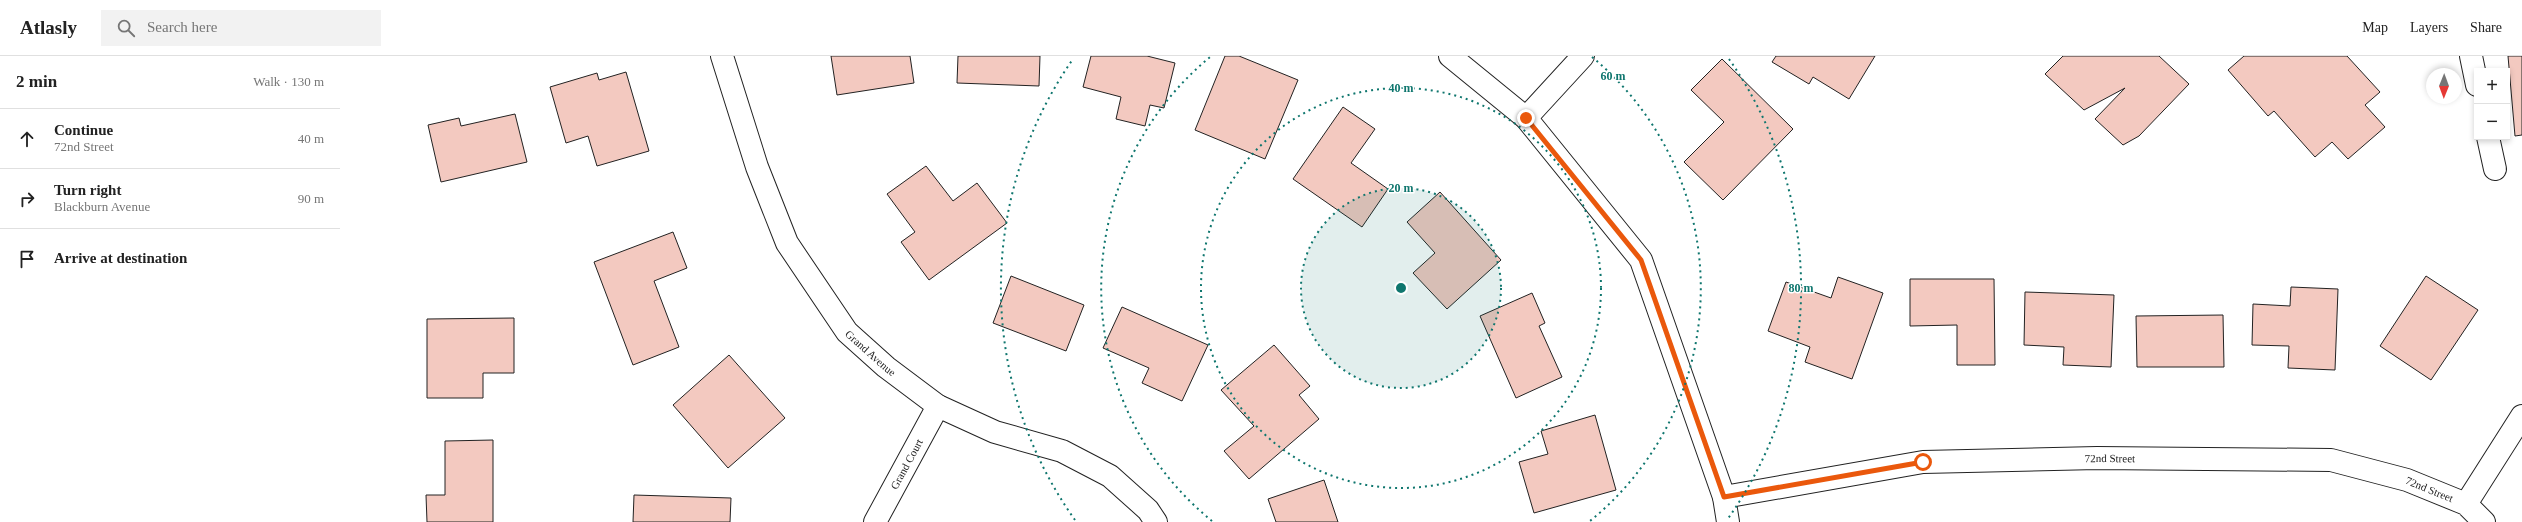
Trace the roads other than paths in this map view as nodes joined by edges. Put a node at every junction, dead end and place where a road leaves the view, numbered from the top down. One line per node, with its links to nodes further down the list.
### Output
1 (722, 56): 9 (street, Grand Avenue)
2 (1450, 56): 6 (street)
3 (1583, 56): 6 (street)
4 (2471, 56): 5 (street)
5 (2474, 70)
6 (1526, 118): 11 (street)
7 (2489, 140): 8 (street)
8 (2495, 169)
9 (938, 406): 13 (street, Grand Court); 14 (street, Grand Avenue)
10 (2522, 416): 12 (street)
11 (1724, 497): 12 (street, 72nd Street); 15 (street)
12 (2466, 504): 16 (street, 72nd Street)
13 (875, 522)
14 (1156, 522)
15 (1728, 522)
16 (2484, 522)

